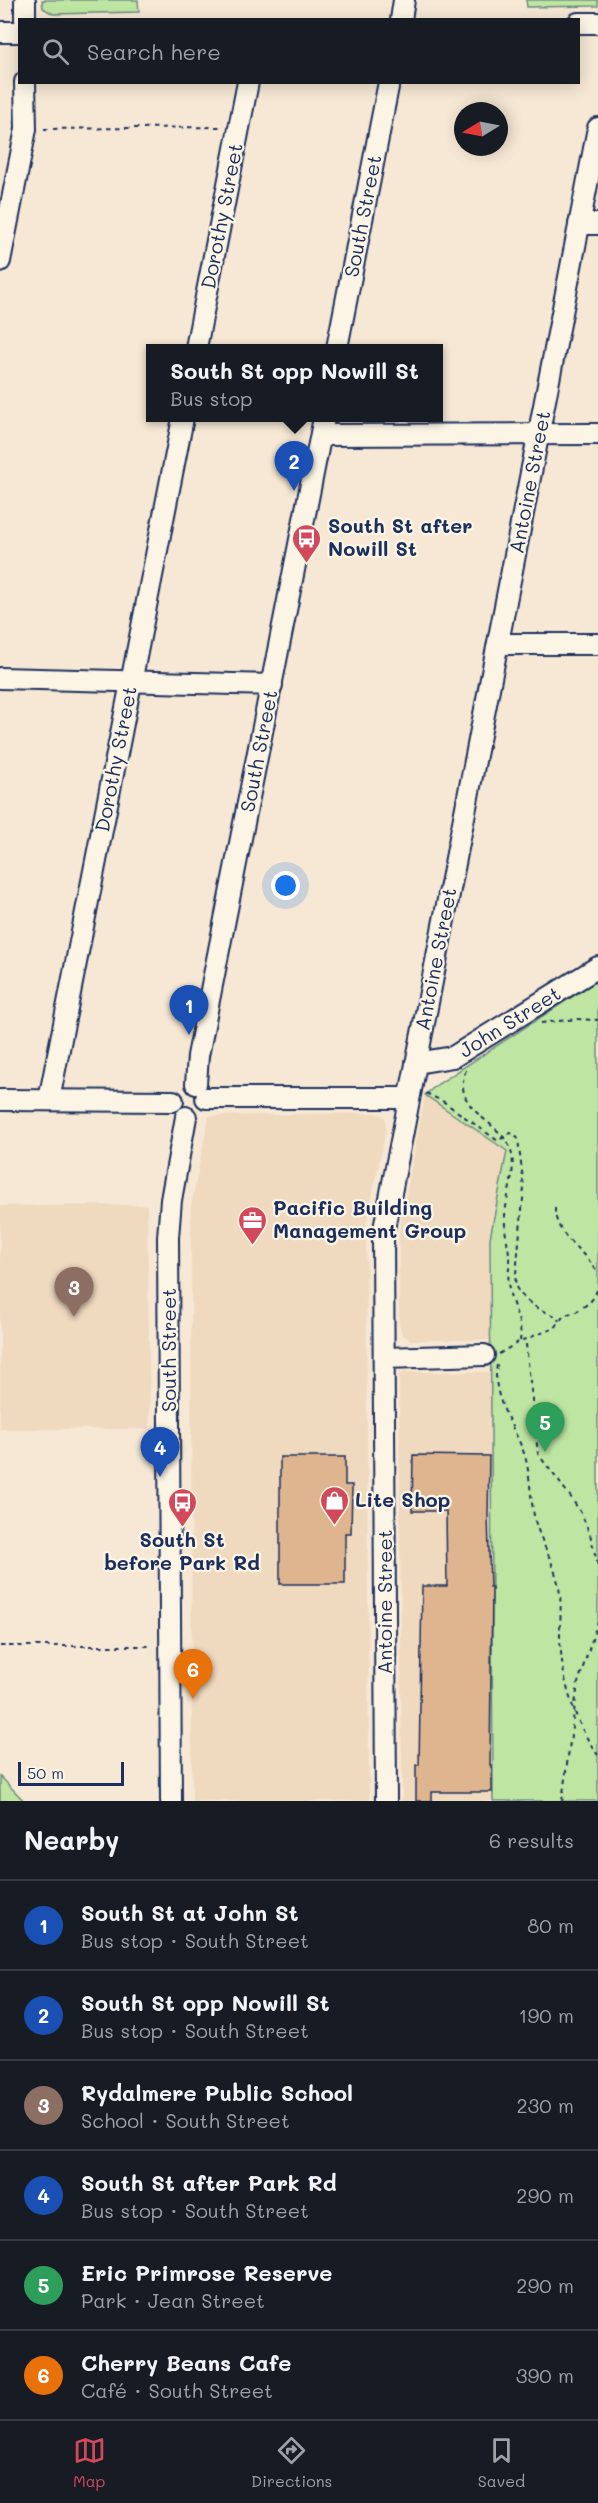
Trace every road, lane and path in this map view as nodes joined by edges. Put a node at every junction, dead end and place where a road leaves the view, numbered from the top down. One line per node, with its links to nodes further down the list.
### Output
1 (25, 0): 3 (street)
2 (404, 0): 4 (street)
3 (25, 18)
4 (401, 18)
5 (580, 23): 6 (street)
6 (598, 23)
7 (0, 32): 8 (street)
8 (18, 32)
9 (26, 84): 14 (street)
10 (248, 84): 12 (street, Dorothy Street)
11 (389, 84): 19 (street, South Street)
12 (239, 127): 14 (path); 18 (street, Dorothy Street)
13 (598, 128): 15 (street, Antoine Street)
14 (26, 129): 16 (street)
15 (589, 224): 22 (street, Antoine Street)
16 (3, 229): 17 (street)
17 (0, 261)
18 (197, 344)
19 (338, 344)
20 (182, 422): 27 (street, Dorothy Street)
21 (322, 426): 22 (street); 28 (street, South Street)
22 (540, 434): 23 (street); 24 (street, Antoine Street)
23 (598, 434)
24 (498, 644): 25 (street); 32 (street, Antoine Street)
25 (598, 644)
26 (0, 678): 27 (street)
27 (132, 682): 28 (street); 37 (street, Dorothy Street)
28 (272, 685): 34 (street, South Street)
29 (598, 967): 32 (street, John Street)
30 (598, 1020): 31 (path)
31 (532, 1027)
32 (416, 1063): 35 (street, Antoine Street)
33 (469, 1067): 40 (path)
34 (201, 1091): 35 (street); 38 (street); 39 (street)
35 (415, 1098): 40 (path); 50 (street, Antoine Street)
36 (0, 1100): 37 (street)
37 (49, 1100): 38 (street)
38 (173, 1101): 39 (street)
39 (186, 1117): 54 (street, South Street)
40 (504, 1138): 46 (path); 47 (path)
41 (555, 1208): 42 (path)
42 (598, 1273)
43 (598, 1286): 44 (path)
44 (595, 1296): 45 (path); 46 (path)
45 (598, 1299)
46 (559, 1321): 47 (path)
47 (520, 1341): 55 (path)
48 (526, 1344): 51 (path)
49 (484, 1355): 50 (street)
50 (384, 1358): 58 (street, Antoine Street)
51 (598, 1566)
52 (598, 1621): 55 (path)
53 (0, 1646): 54 (path)
54 (170, 1646): 57 (street, South Street)
55 (574, 1707): 56 (path); 59 (path)
56 (598, 1755)
57 (171, 1801)
58 (386, 1801)
59 (562, 1801)

